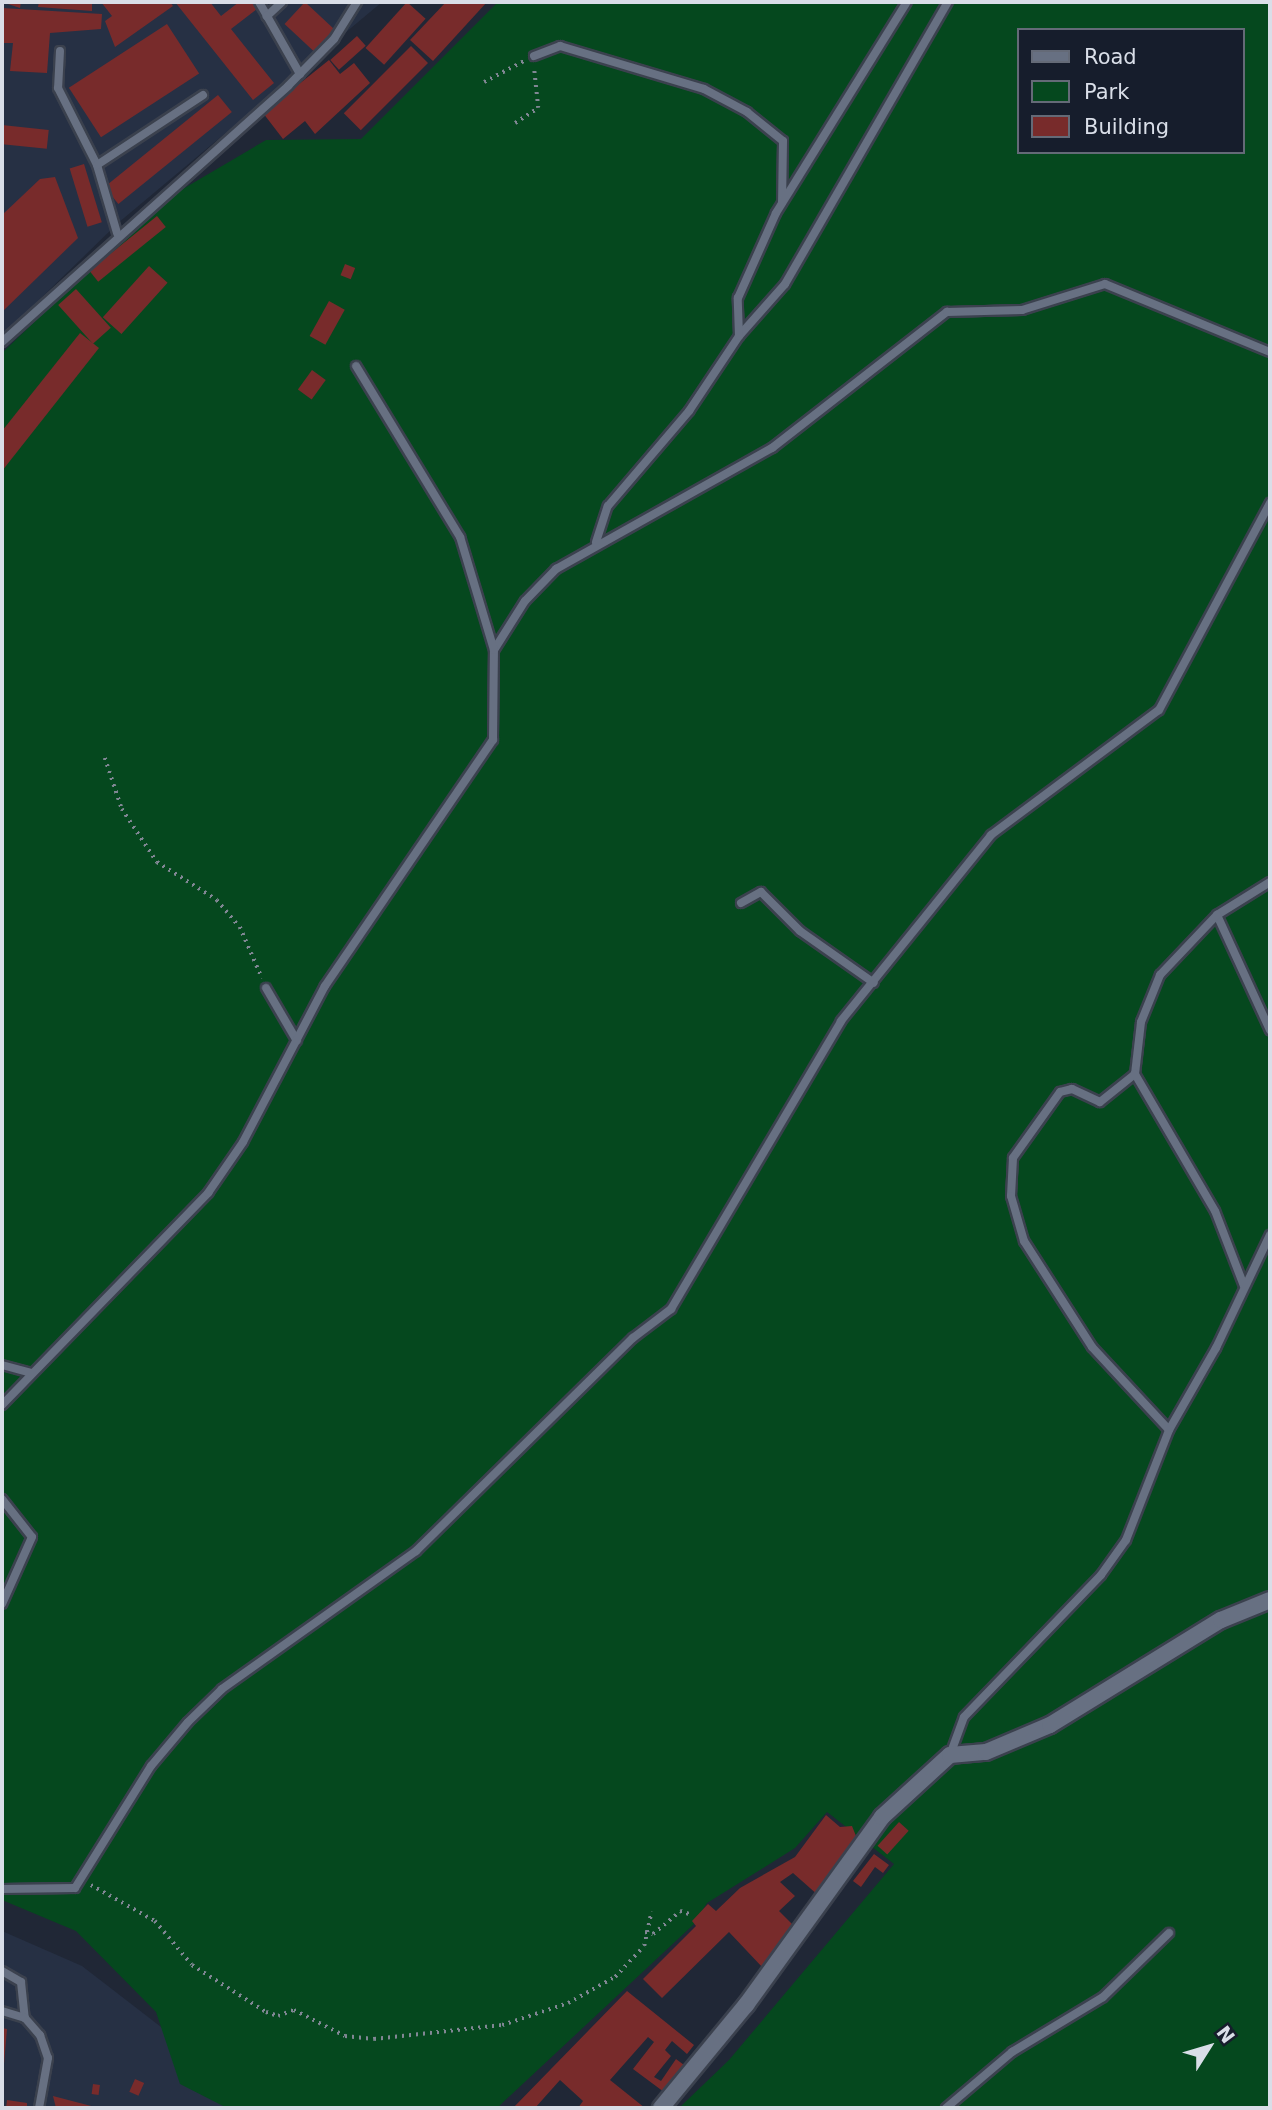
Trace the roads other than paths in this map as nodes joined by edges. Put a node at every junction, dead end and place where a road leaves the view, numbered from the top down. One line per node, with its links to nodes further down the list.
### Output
1 (259, 2): 6 (lane)
2 (282, 2): 6 (lane)
3 (357, 2): 9 (lane)
4 (907, 2): 12 (lane)
5 (948, 2): 14 (lane)
6 (267, 16): 9 (lane)
7 (60, 51): 11 (lane)
8 (534, 56): 12 (lane)
9 (300, 74): 13 (lane)
10 (203, 95): 11 (lane)
11 (97, 165): 13 (lane)
12 (782, 202): 14 (lane)
13 (117, 233): 15 (lane)
14 (739, 335): 19 (lane)
15 (2, 342)
16 (1270, 352): 19 (lane)
17 (356, 366): 20 (lane)
18 (1270, 503): 24 (lane)
19 (596, 542): 20 (lane)
20 (494, 650): 27 (lane)
21 (1270, 882): 23 (lane)
22 (741, 902): 24 (lane)
23 (1217, 915): 26 (lane); 28 (lane)
24 (874, 983): 39 (lane)
25 (266, 988): 27 (lane)
26 (1270, 1030)
27 (297, 1041): 32 (lane)
28 (1135, 1073): 30 (lane); 34 (lane)
29 (1270, 1235): 30 (lane)
30 (1244, 1286): 34 (lane)
31 (2, 1365): 32 (lane)
32 (32, 1373): 33 (lane)
33 (2, 1405)
34 (1169, 1430): 38 (lane)
35 (3, 1502): 37 (lane)
36 (1270, 1600): 38 (street)
37 (2, 1604)
38 (950, 1755): 45 (street)
39 (2, 1889)
40 (1169, 1933): 46 (lane)
41 (2, 1971): 43 (lane)
42 (2, 2011): 43 (lane)
43 (25, 2018): 44 (lane)
44 (39, 2108)
45 (661, 2108)
46 (946, 2108)

